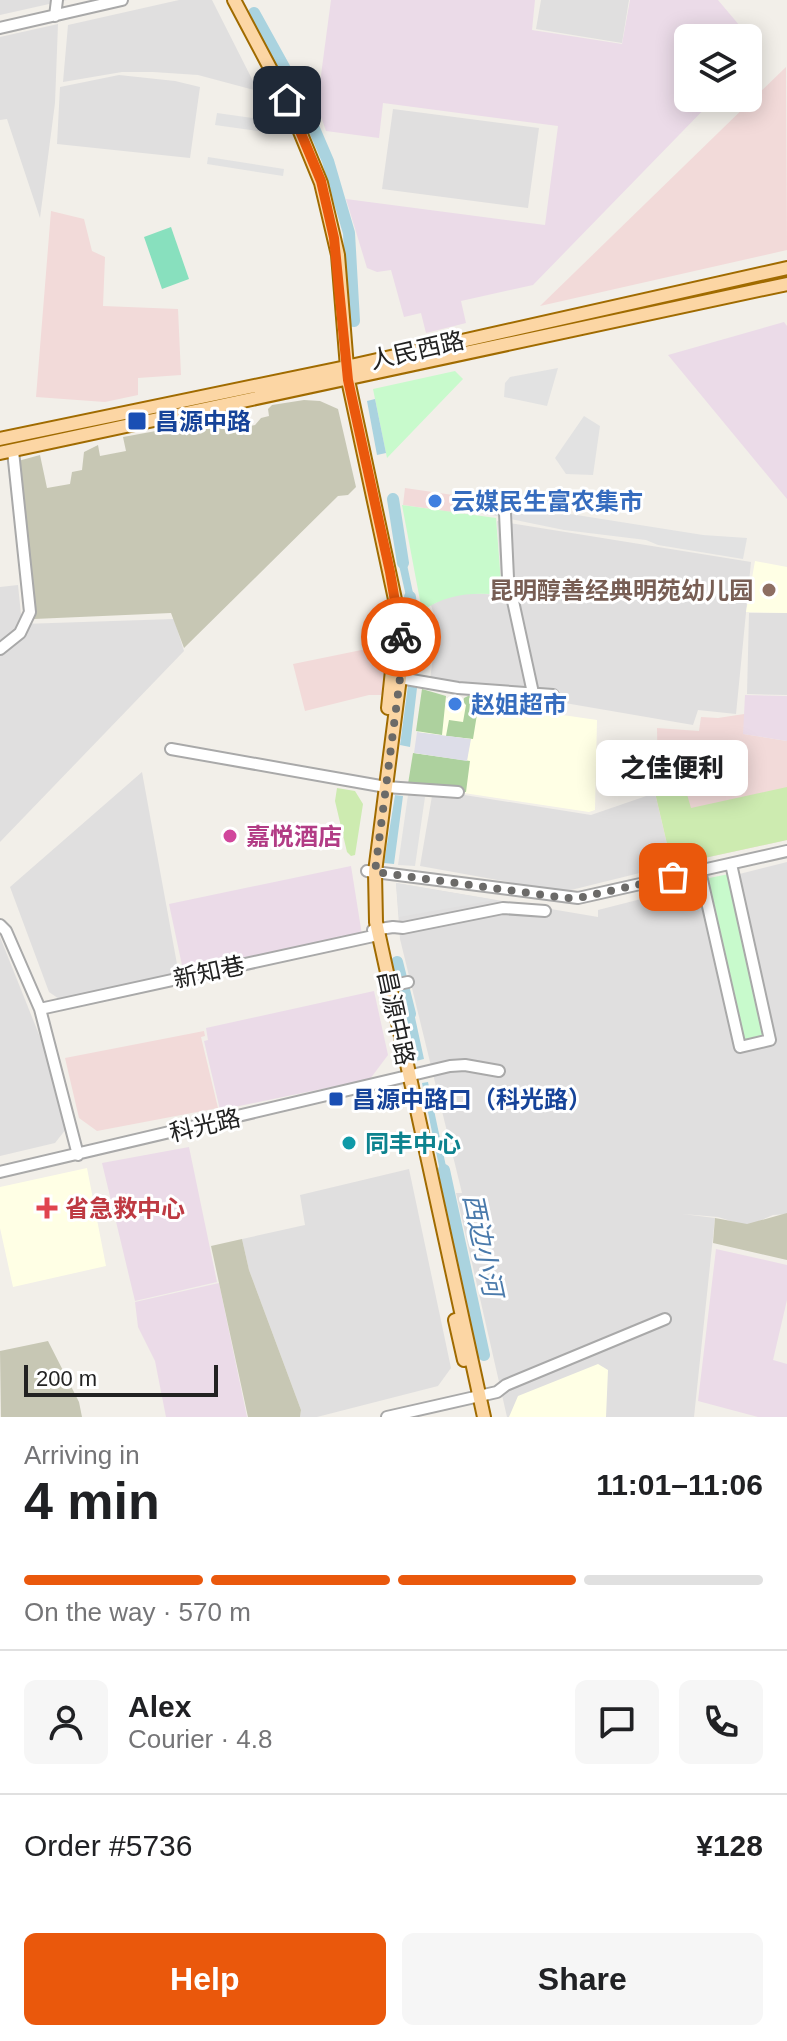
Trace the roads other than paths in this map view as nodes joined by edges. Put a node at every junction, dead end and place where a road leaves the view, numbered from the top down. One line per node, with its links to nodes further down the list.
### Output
1 (93, 0): 5 (street)
2 (122, 0): 5 (street)
3 (225, 0): 10 (main road)
4 (234, 0): 10 (main road)
5 (56, 8): 6 (street); 7 (street)
6 (0, 22)
7 (0, 28)
8 (787, 268): 10 (main road, 人民西路)
9 (787, 284): 10 (main road, 人民西路)
10 (343, 374): 11 (main road, 人民西路); 12 (main road, 人民西路); 15 (main road, 昌源中路)
11 (0, 439)
12 (7, 452): 14 (street)
13 (505, 513): 16 (street)
14 (0, 649)
15 (399, 678): 16 (street); 19 (main road, 昌源中路)
16 (533, 693): 17 (street)
17 (553, 695)
18 (171, 749): 19 (street)
19 (385, 787): 20 (street); 24 (main road, 昌源中路)
20 (458, 792)
21 (787, 851): 22 (street)
22 (731, 864): 23 (street); 23 (street)
23 (700, 871): 24 (street)
24 (374, 872): 27 (main road, 昌源中路)
25 (545, 911): 27 (street, 新知巷)
26 (0, 925): 30 (street)
27 (374, 933): 29 (main road, 昌源中路); 30 (street, 新知巷); 32 (main road, 昌源中路)
28 (408, 982): 29 (street)
29 (391, 986): 32 (main road, 昌源中路)
30 (40, 1009): 33 (street)
31 (499, 1071): 32 (street, 科光路)
32 (405, 1078): 33 (street, 科光路); 36 (main road, 昌源中路)
33 (78, 1155): 34 (street, 科光路)
34 (0, 1172)
35 (665, 1319): 36 (street)
36 (475, 1398): 37 (street); 38 (main road, 昌源中路); 39 (main road, 昌源中路)
37 (387, 1417)
38 (476, 1417)
39 (484, 1417)

